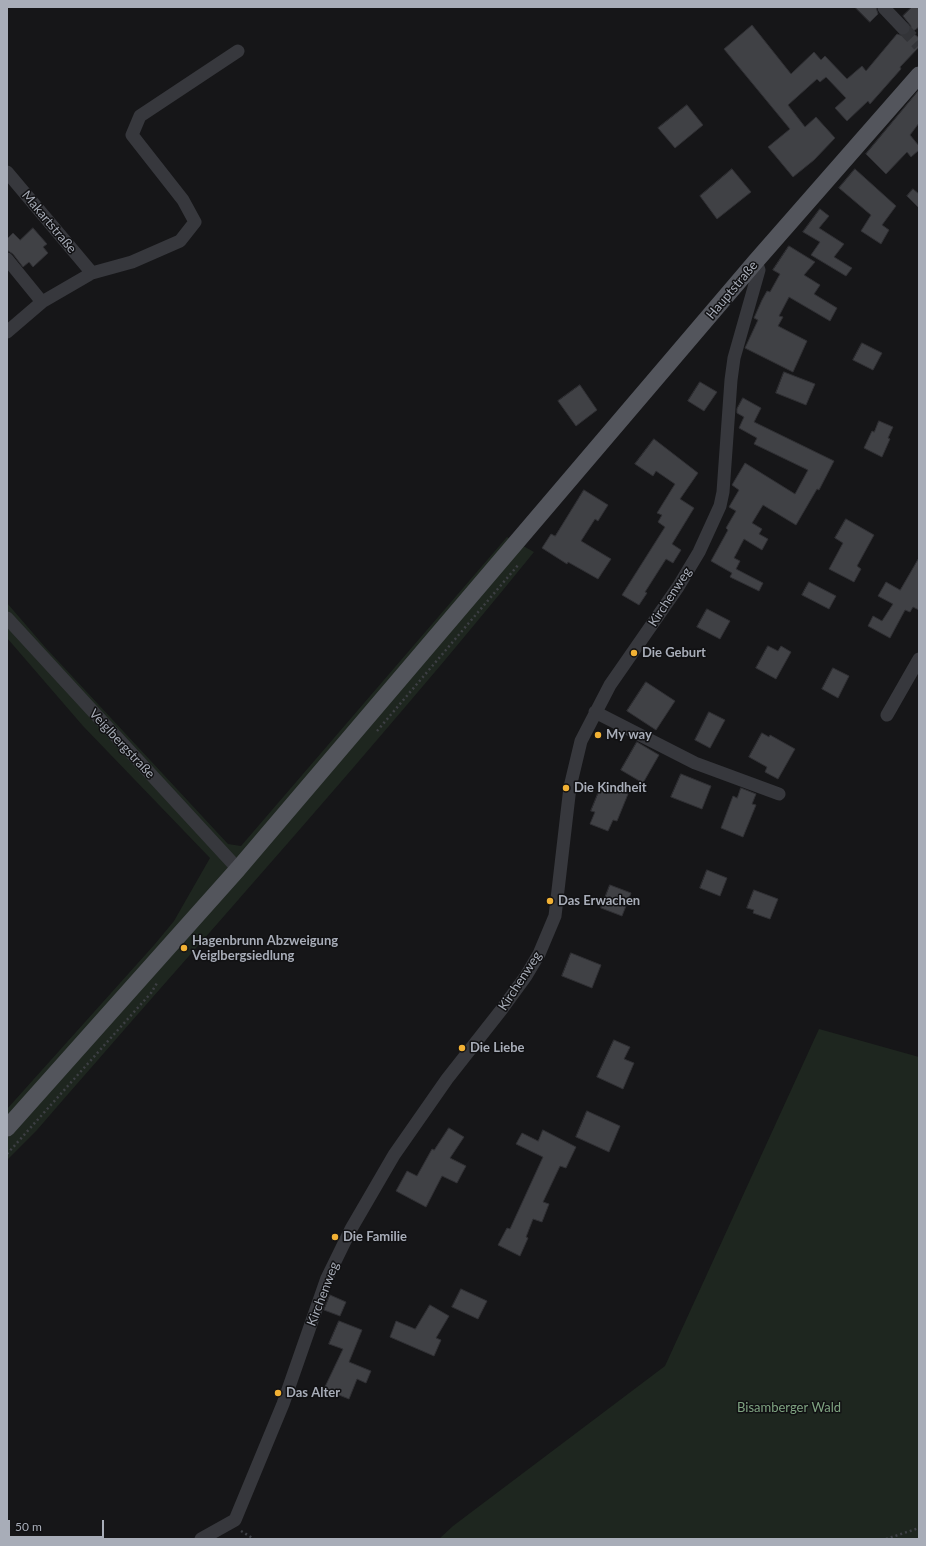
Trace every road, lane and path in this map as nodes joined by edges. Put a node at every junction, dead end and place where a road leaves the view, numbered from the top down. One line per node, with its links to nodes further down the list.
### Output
1 (884, 8): 2 (street)
2 (903, 28)
3 (238, 51): 8 (street)
4 (919, 75): 7 (main road, Hauptstraße)
5 (7, 172): 8 (street, Makartstraße)
6 (7, 259): 9 (street)
7 (756, 261): 13 (street, Kirchenweg); 16 (main road, Hauptstraße)
8 (92, 273): 9 (street)
9 (42, 302): 10 (street)
10 (7, 332)
11 (7, 618): 16 (street, Veiglbergstraße)
12 (919, 659): 14 (street)
13 (595, 712): 15 (street); 20 (street, Kirchenweg)
14 (887, 716)
15 (779, 794)
16 (238, 869): 17 (main road, Hauptstraße)
17 (7, 1128)
18 (919, 1528): 22 (path)
19 (238, 1529): 21 (path)
20 (201, 1539)
21 (254, 1539)
22 (886, 1539)

